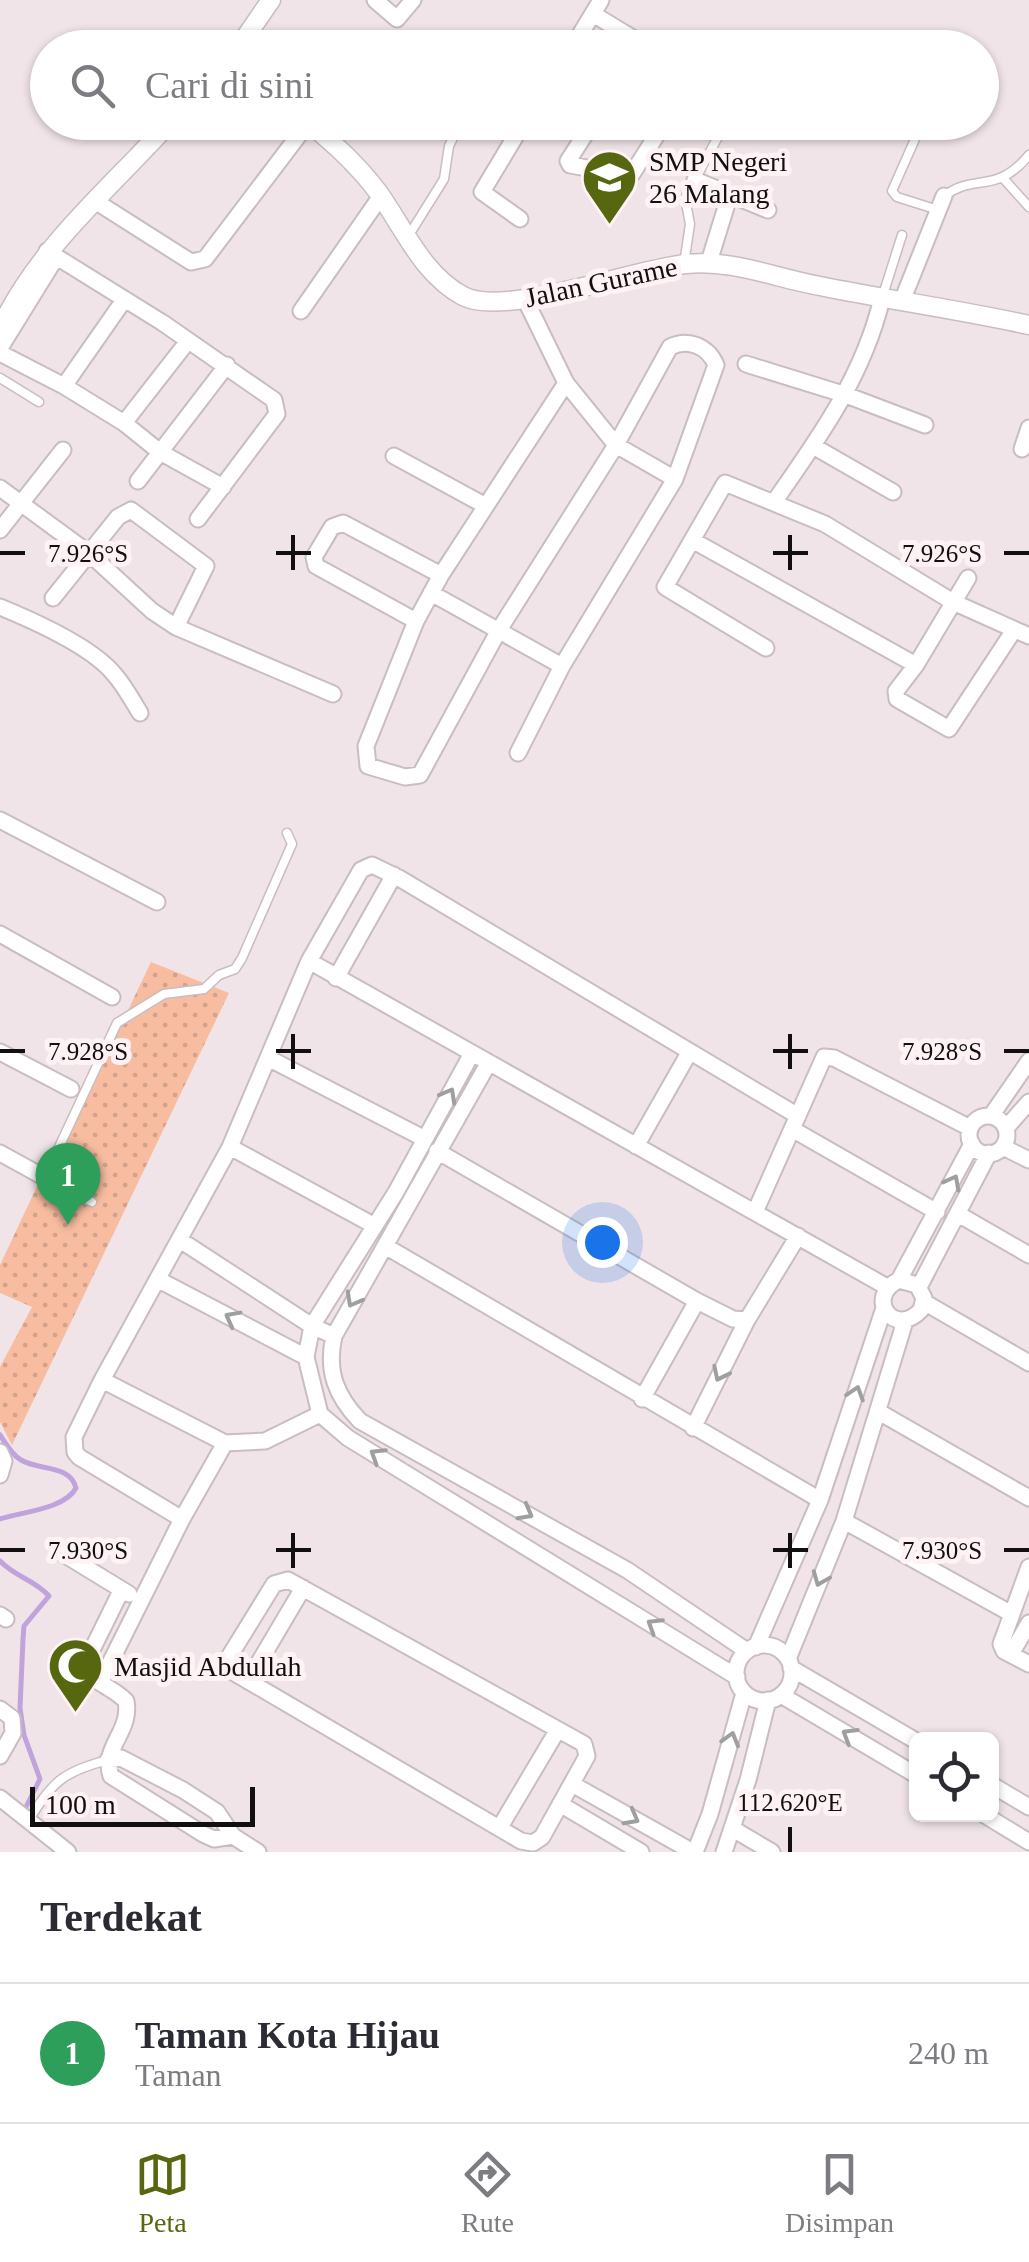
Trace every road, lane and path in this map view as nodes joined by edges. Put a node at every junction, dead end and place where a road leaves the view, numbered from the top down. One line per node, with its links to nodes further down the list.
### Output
1 (271, 0): 5 (street)
2 (374, 0): 3 (street)
3 (413, 0)
4 (597, 7): 6 (street); 7 (street)
5 (255, 30)
6 (583, 30)
7 (625, 30)
8 (153, 140): 22 (street)
9 (295, 140): 22 (street)
10 (330, 140): 21 (street, Jalan Gurame)
11 (452, 140): 28 (lane)
12 (513, 140): 26 (street)
13 (582, 140): 14 (street)
14 (654, 140)
15 (716, 140): 19 (lane)
16 (915, 140): 23 (lane)
17 (1029, 155): 18 (lane)
18 (1003, 178): 23 (lane); 24 (lane)
19 (695, 180): 20 (street); 31 (lane)
20 (730, 194): 25 (street); 30 (street)
21 (381, 196): 28 (street, Jalan Gurame); 36 (street)
22 (95, 201): 29 (street)
23 (941, 203): 35 (street)
24 (1029, 207)
25 (768, 210)
26 (520, 218)
27 (902, 235): 32 (lane)
28 (406, 239): 33 (street, Jalan Gurame)
29 (51, 255): 34 (street); 38 (street); 40 (street)
30 (709, 262): 31 (street, Jalan Gurame); 32 (street, Jalan Gurame)
31 (684, 264): 33 (street, Jalan Gurame)
32 (882, 298): 35 (street, Jalan Gurame); 46 (street)
33 (525, 299): 44 (street)
34 (124, 300): 39 (street); 45 (street)
35 (902, 301): 37 (street, Jalan Gurame)
36 (300, 311)
37 (1027, 319)
38 (0, 329)
39 (188, 341): 42 (street); 48 (street)
40 (0, 350): 45 (street)
41 (746, 364): 46 (street)
42 (227, 365): 55 (street); 59 (street)
43 (2, 382): 47 (lane)
44 (566, 382): 51 (street); 64 (street)
45 (64, 386): 48 (street)
46 (846, 394): 49 (street); 52 (street)
47 (39, 402)
48 (124, 423): 55 (street)
49 (926, 425)
50 (1029, 428): 53 (street)
51 (616, 446): 57 (street); 57 (street); 77 (street)
52 (813, 446): 61 (street); 63 (street)
53 (1022, 449)
54 (63, 450): 62 (street)
55 (160, 452): 58 (street); 59 (street)
56 (394, 456): 64 (street)
57 (675, 479): 81 (street)
58 (138, 481)
59 (223, 486): 65 (street)
60 (0, 488): 62 (street)
61 (893, 492)
62 (22, 502): 66 (street); 68 (street)
63 (774, 502): 67 (street); 73 (street)
64 (486, 506): 69 (street)
65 (198, 520)
66 (0, 530)
67 (692, 540): 79 (street); 80 (street)
68 (90, 554): 72 (street); 76 (street); 76 (street)
69 (441, 574): 71 (street); 75 (street)
70 (968, 578): 73 (street)
71 (431, 593): 75 (street); 77 (street)
72 (52, 598)
73 (952, 602): 78 (street); 80 (street)
74 (0, 607): 83 (street)
75 (416, 621): 77 (street)
76 (176, 627): 82 (street)
77 (499, 630): 81 (street)
78 (1022, 633): 80 (street)
79 (766, 648)
80 (916, 665)
81 (562, 666): 84 (street)
82 (333, 694)
83 (140, 713)
84 (518, 752)
85 (0, 820): 88 (street)
86 (287, 832): 112 (lane)
87 (394, 876): 90 (street); 91 (street); 94 (street)
88 (157, 902)
89 (0, 934): 92 (street)
90 (309, 961): 91 (street); 96 (street)
91 (336, 978): 95 (street)
92 (112, 997)
93 (0, 1052): 99 (street)
94 (688, 1053): 102 (street); 106 (street)
95 (471, 1055): 98 (street); 105 (street, one-way to 95)
96 (270, 1059): 105 (street); 107 (street)
97 (1029, 1062): 101 (street)
98 (488, 1064): 106 (street); 109 (street)
99 (71, 1089)
100 (1029, 1102): 103 (street)
101 (991, 1116): 103 (street); 104 (street)
102 (795, 1122): 104 (street); 115 (street); 116 (street)
103 (1006, 1128): 108 (street)
104 (971, 1136): 108 (street); 116 (street, one-way to 104)
105 (425, 1139): 113 (street)
106 (636, 1146): 115 (street)
107 (230, 1147): 118 (street); 120 (street)
108 (996, 1150): 111 (street); 117 (street)
109 (437, 1151): 113 (street); 126 (street)
110 (0, 1153): 112 (street)
111 (1029, 1160)
112 (47, 1178): 114 (lane)
113 (403, 1196): 118 (street); 121 (street)
114 (92, 1202)
115 (756, 1212): 119 (street)
116 (937, 1212): 124 (street)
117 (958, 1214): 122 (street); 125 (street)
118 (375, 1226): 130 (street)
119 (798, 1236): 124 (street); 128 (street)
120 (180, 1240): 123 (street); 130 (street)
121 (385, 1246): 131 (street, one-way to 131); 135 (street)
122 (1029, 1255)
123 (159, 1280): 132 (street, one-way to 123); 134 (street)
124 (893, 1284): 125 (street); 127 (street)
125 (922, 1294): 129 (street); 133 (street)
126 (697, 1300): 128 (street); 135 (street)
127 (884, 1308): 129 (street); 143 (street, one-way to 127)
128 (747, 1320): 139 (street, one-way to 139)
129 (905, 1321): 136 (street)
130 (312, 1326): 131 (street); 132 (street)
131 (334, 1336): 138 (street)
132 (306, 1356): 137 (street)
133 (1029, 1364)
134 (102, 1380): 141 (street); 148 (street)
135 (642, 1399): 139 (street)
136 (879, 1412): 144 (street); 146 (street)
137 (320, 1414): 140 (street); 141 (street)
138 (360, 1421): 140 (street); 150 (street, one-way to 150)
139 (693, 1428): 147 (street)
140 (348, 1438): 153 (street, one-way to 140)
141 (225, 1443): 148 (street)
142 (0, 1452): 145 (street)
143 (836, 1453): 144 (street); 147 (street)
144 (861, 1462): 149 (street)
145 (0, 1475)
146 (1029, 1498)
147 (820, 1500): 159 (street)
148 (182, 1519): 156 (street)
149 (844, 1521): 157 (street); 161 (street, one-way to 161)
150 (594, 1551): 153 (street); 159 (street)
151 (62, 1553): 155 (street)
152 (1029, 1567): 157 (street)
153 (578, 1577): 163 (street, one-way to 153)
154 (303, 1588): 165 (street); 165 (street); 169 (street)
155 (121, 1591): 156 (street); 164 (street)
156 (142, 1600): 164 (street)
157 (1010, 1613): 160 (street)
158 (1029, 1623): 160 (street)
159 (752, 1649): 161 (street); 163 (street)
160 (1012, 1654): 162 (street)
161 (790, 1663): 167 (street); 170 (street)
162 (1029, 1664)
163 (736, 1677): 166 (street)
164 (101, 1681): 172 (street)
165 (248, 1681): 183 (street)
166 (744, 1693): 167 (street); 191 (street, one-way to 166)
167 (774, 1698): 173 (street, one-way to 167); 184 (street)
168 (0, 1709): 171 (street)
169 (557, 1731): 174 (street); 183 (street)
170 (909, 1737)
171 (0, 1756)
172 (108, 1760): 181 (lane); 185 (street); 187 (street)
173 (909, 1771)
174 (572, 1784): 178 (street); 191 (street, one-way to 191)
175 (999, 1789): 176 (street)
176 (1008, 1795): 179 (street); 180 (street)
177 (0, 1798): 181 (street)
178 (560, 1804): 183 (street); 190 (street)
179 (999, 1805)
180 (1029, 1807)
181 (29, 1820): 188 (street)
182 (995, 1822): 186 (street)
183 (500, 1827)
184 (732, 1828): 192 (street); 193 (street)
185 (233, 1836): 187 (street); 189 (street)
186 (1029, 1842)
187 (215, 1846)
188 (68, 1852)
189 (258, 1852)
190 (641, 1852)
191 (694, 1852)
192 (724, 1852)
193 (772, 1852)

